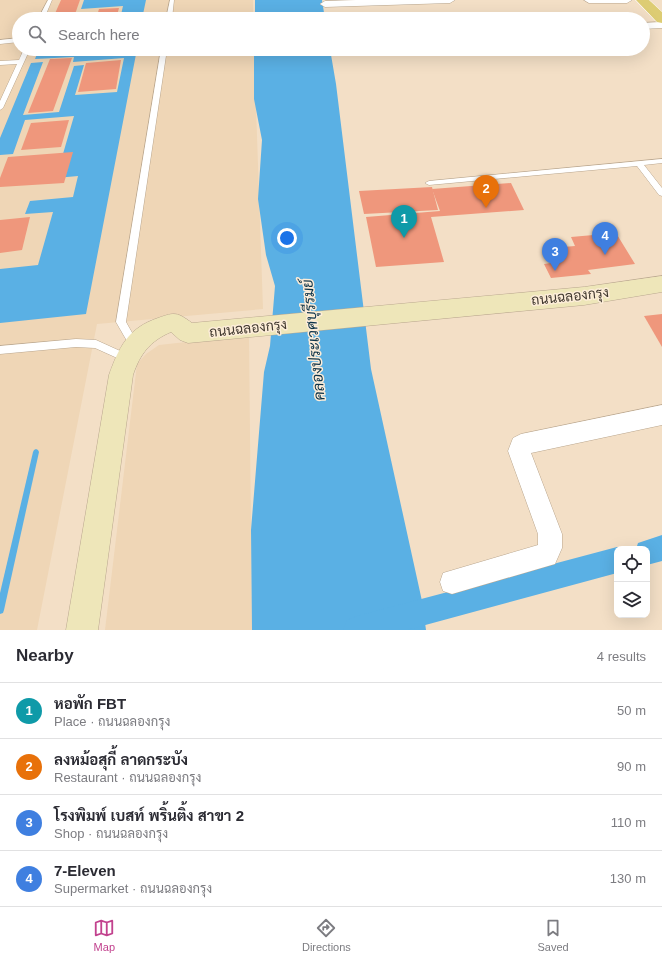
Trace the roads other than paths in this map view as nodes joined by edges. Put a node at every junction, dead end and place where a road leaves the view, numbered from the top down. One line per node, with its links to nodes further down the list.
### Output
1 (50, 0): 9 (lane)
2 (172, 0): 10 (lane)
3 (450, 0): 8 (street)
4 (589, 0): 5 (street)
5 (627, 0)
6 (642, 0): 12 (main road)
7 (649, 0): 11 (main road)
8 (324, 4)
9 (44, 12)
10 (170, 12)
11 (662, 12)
12 (662, 19)
13 (662, 25): 14 (street)
14 (650, 26)
15 (12, 41): 16 (lane)
16 (0, 42)
17 (24, 56): 19 (lane)
18 (163, 56): 28 (lane)
19 (21, 62): 20 (lane); 21 (lane)
20 (0, 63)
21 (0, 106)
22 (662, 161): 23 (lane)
23 (639, 163): 24 (lane); 25 (lane)
24 (429, 183)
25 (662, 193)
26 (662, 284): 28 (main road, ถนนฉลองกรุง)
27 (0, 350): 28 (lane)
28 (130, 352): 31 (main road)
29 (662, 415): 30 (street)
30 (452, 582)
31 (82, 630)

